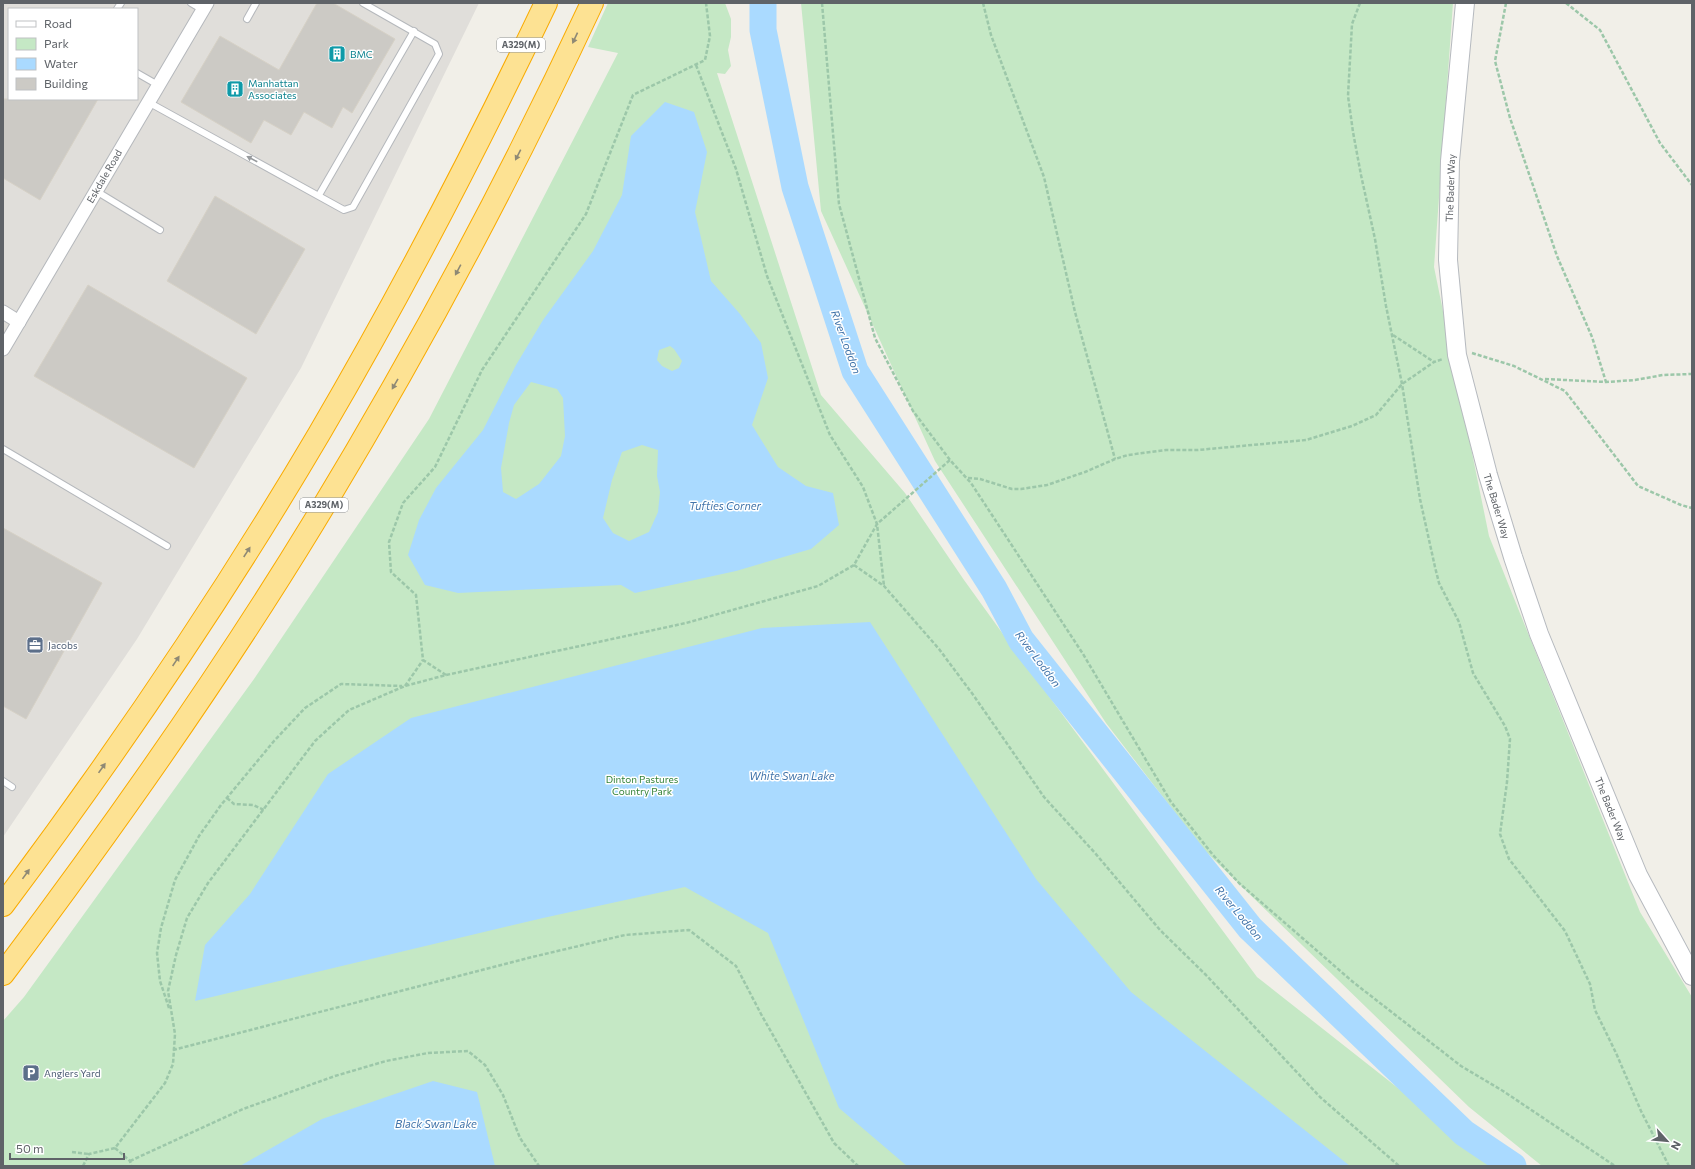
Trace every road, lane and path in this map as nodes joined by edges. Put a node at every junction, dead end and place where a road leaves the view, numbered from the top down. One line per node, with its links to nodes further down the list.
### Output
1 (191, 3): 14 (lane)
2 (256, 3): 15 (lane)
3 (363, 3): 16 (lane)
4 (537, 3): 20 (highway, A329(M))
5 (546, 3): 20 (highway, A329(M))
6 (592, 3): 52 (highway, A329(M), one-way to 52)
7 (706, 3): 17 (path)
8 (822, 3): 37 (path)
9 (983, 3): 36 (path)
10 (1360, 3): 28 (path)
11 (1465, 3): 30 (street, The Bader Way)
12 (1506, 3): 33 (path)
13 (1566, 3): 22 (path)
14 (205, 6): 19 (street, Eskdale Road)
15 (247, 19)
16 (414, 31): 24 (lane); 24 (lane)
17 (696, 65): 40 (path); 44 (path)
18 (138, 74): 19 (lane)
19 (158, 85): 21 (street, Eskdale Road)
20 (505, 88): 51 (highway, A329(M), one-way to 20)
21 (148, 102): 23 (street, Eskdale Road); 24 (lane, one-way to 21)
22 (1692, 185)
23 (96, 191): 25 (lane); 27 (street, Eskdale Road)
24 (319, 195)
25 (160, 230)
26 (3, 312): 27 (street)
27 (19, 322): 29 (street, Eskdale Road)
28 (1392, 334): 34 (path); 34 (path)
29 (3, 349)
30 (1457, 355): 32 (path); 53 (street, The Bader Way)
31 (1692, 374): 33 (path)
32 (1538, 377): 33 (path); 39 (path)
33 (1606, 382)
34 (1402, 384): 36 (path); 66 (path)
35 (3, 449): 41 (lane)
36 (1114, 458): 38 (path)
37 (950, 460): 38 (path); 40 (path)
38 (967, 478): 65 (path)
39 (1692, 508)
40 (877, 524): 42 (path); 43 (path)
41 (167, 546)
42 (854, 565): 43 (path); 45 (path)
43 (884, 586): 64 (path)
44 (423, 660): 45 (path); 46 (path)
45 (446, 675): 46 (path)
46 (405, 686): 49 (path); 50 (path)
47 (3, 781): 48 (lane)
48 (12, 787)
49 (227, 798): 50 (path); 54 (path)
50 (264, 810): 54 (path)
51 (3, 905)
52 (3, 974)
53 (1692, 976)
54 (172, 1014): 55 (path)
55 (173, 1050): 56 (path); 63 (path)
56 (115, 1148): 58 (path); 59 (path)
57 (72, 1152): 58 (path)
58 (89, 1154): 60 (path)
59 (130, 1161): 61 (path); 62 (path)
60 (84, 1166)
61 (131, 1166)
62 (538, 1166)
63 (858, 1166)
64 (1399, 1166)
65 (1615, 1166)
66 (1669, 1166)

